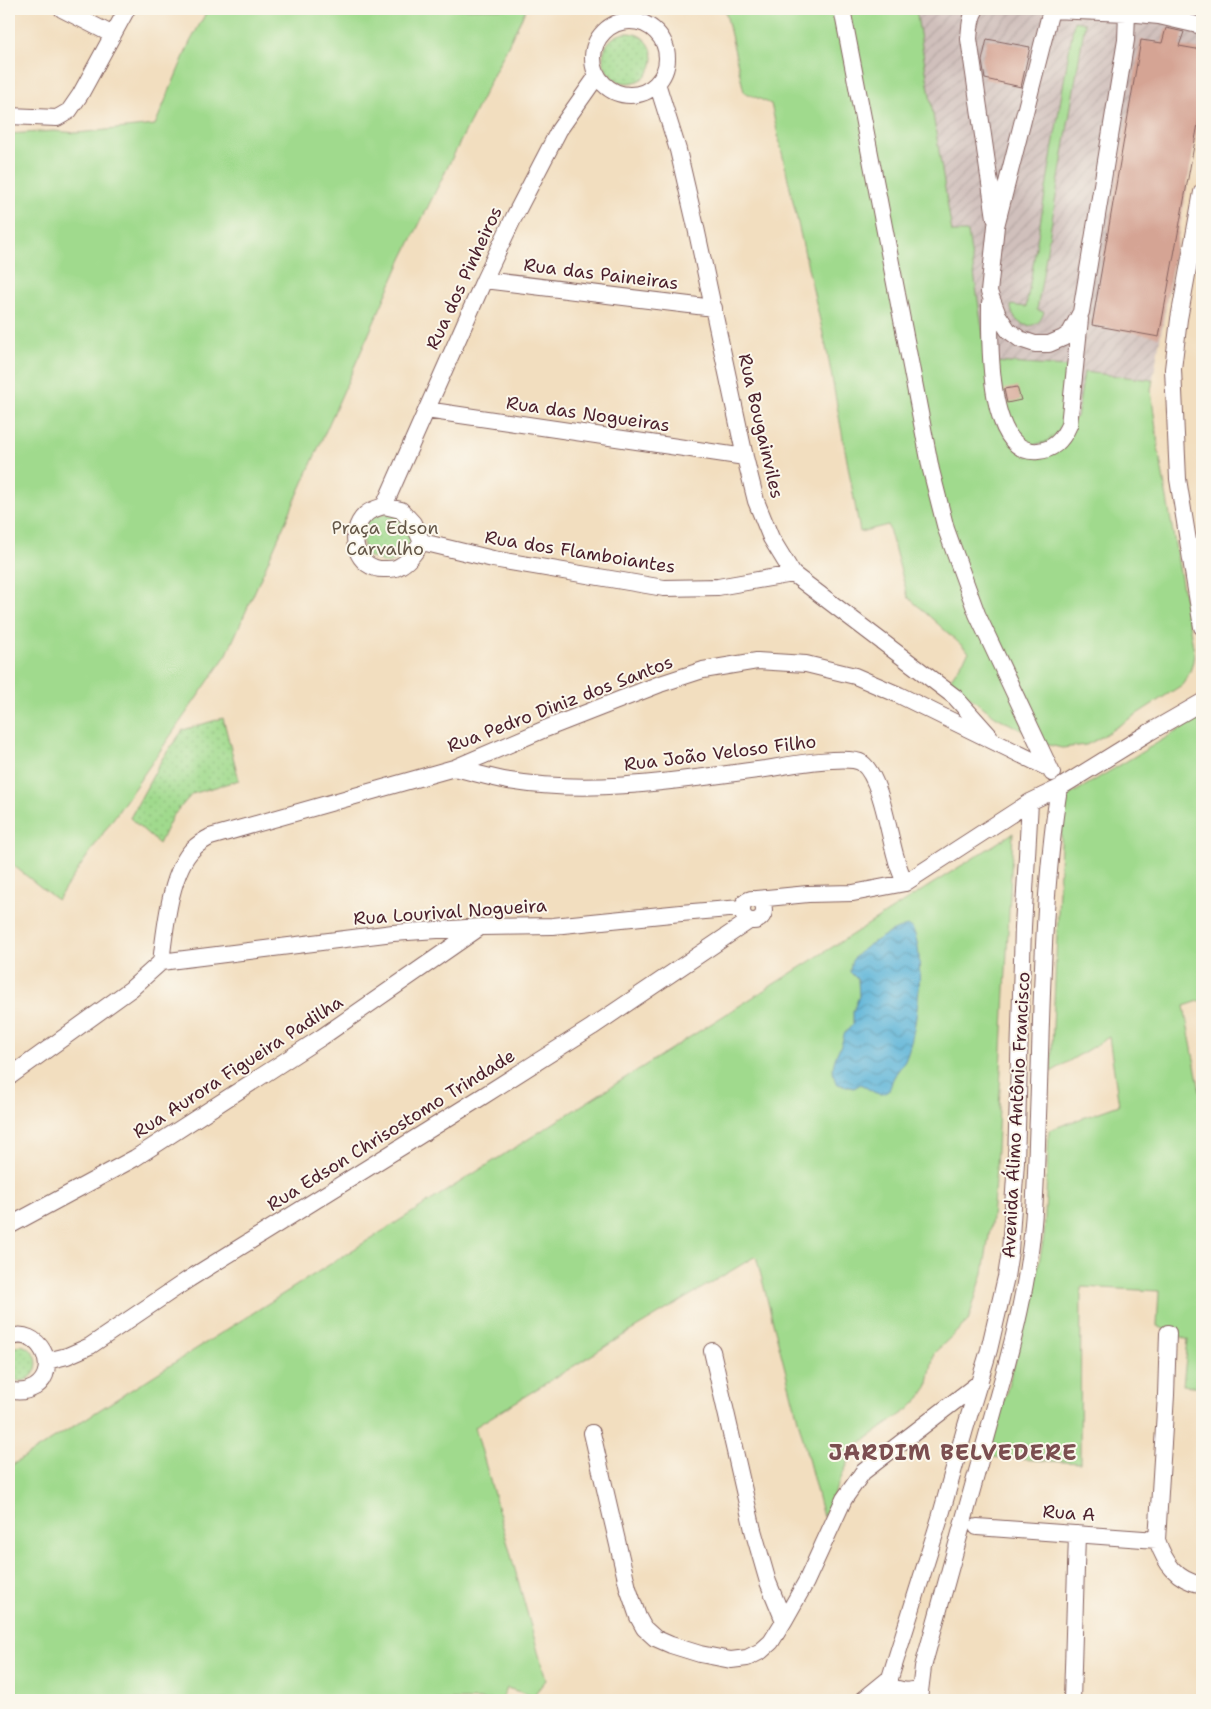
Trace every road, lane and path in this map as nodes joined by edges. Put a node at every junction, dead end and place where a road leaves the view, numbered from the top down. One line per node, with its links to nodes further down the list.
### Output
1 (62, 9): 8 (street)
2 (126, 9): 8 (street)
3 (842, 9): 27 (street)
4 (976, 9): 13 (street)
5 (1047, 10): 6 (street); 13 (street)
6 (1127, 13): 7 (street); 17 (street)
7 (1202, 26)
8 (113, 35): 11 (street)
9 (597, 76): 10 (street); 10 (street); 14 (street, Rua dos Pinheiros)
10 (656, 83): 16 (street, Rua Bougainviles)
11 (9, 116)
12 (1202, 192): 23 (street)
13 (996, 226): 15 (street)
14 (484, 280): 16 (street, Rua das Paineiras); 18 (street, Rua dos Pinheiros)
15 (989, 292): 17 (street); 17 (street)
16 (714, 308): 19 (street, Rua Bougainviles)
17 (1081, 312)
18 (426, 410): 19 (street, Rua das Nogueiras); 20 (street, Rua dos Pinheiros)
19 (744, 457): 22 (street, Rua Bougainviles)
20 (384, 506): 21 (street); 21 (street)
21 (422, 542): 22 (street, Rua dos Flamboiantes)
22 (793, 574): 25 (street, Rua Bougainviles)
23 (1202, 627)
24 (1202, 702): 28 (street)
25 (996, 742): 26 (street, Rua Pedro Diniz dos Santos); 27 (street, Rua Pedro Diniz dos Santos)
26 (454, 768): 30 (street, Rua João Veloso Filho); 34 (street, Rua Pedro Diniz dos Santos)
27 (1050, 769): 28 (street)
28 (1059, 788): 29 (street); 50 (street, Avenida Álimo Antônio Francisco)
29 (1030, 802): 30 (street); 41 (street, Avenida Álimo Antônio Francisco)
30 (905, 883): 31 (street)
31 (808, 894): 32 (street); 32 (street)
32 (751, 916): 33 (street, Rua Lourival Nogueira); 40 (street, Rua Edson Chrisostomo Trindade)
33 (481, 927): 34 (street, Rua Lourival Nogueira); 36 (street, Rua Aurora Figueira Padilha)
34 (161, 962): 35 (street)
35 (9, 1077)
36 (9, 1226)
37 (1168, 1333): 46 (street)
38 (9, 1338): 40 (street)
39 (712, 1351): 48 (street)
40 (47, 1361): 42 (street)
41 (980, 1382): 48 (street); 49 (street, Avenida Álimo Antônio Francisco)
42 (9, 1390)
43 (592, 1433): 48 (street)
44 (977, 1528): 45 (street, Rua A)
45 (1077, 1534): 46 (street, Rua A); 54 (street)
46 (1157, 1540): 47 (street)
47 (1202, 1584)
48 (784, 1622)
49 (896, 1661): 50 (street); 51 (street, Avenida Álimo Antônio Francisco)
50 (923, 1667): 52 (street, Avenida Álimo Antônio Francisco)
51 (890, 1688): 52 (street); 53 (street)
52 (919, 1694)
53 (863, 1700)
54 (1072, 1700)

